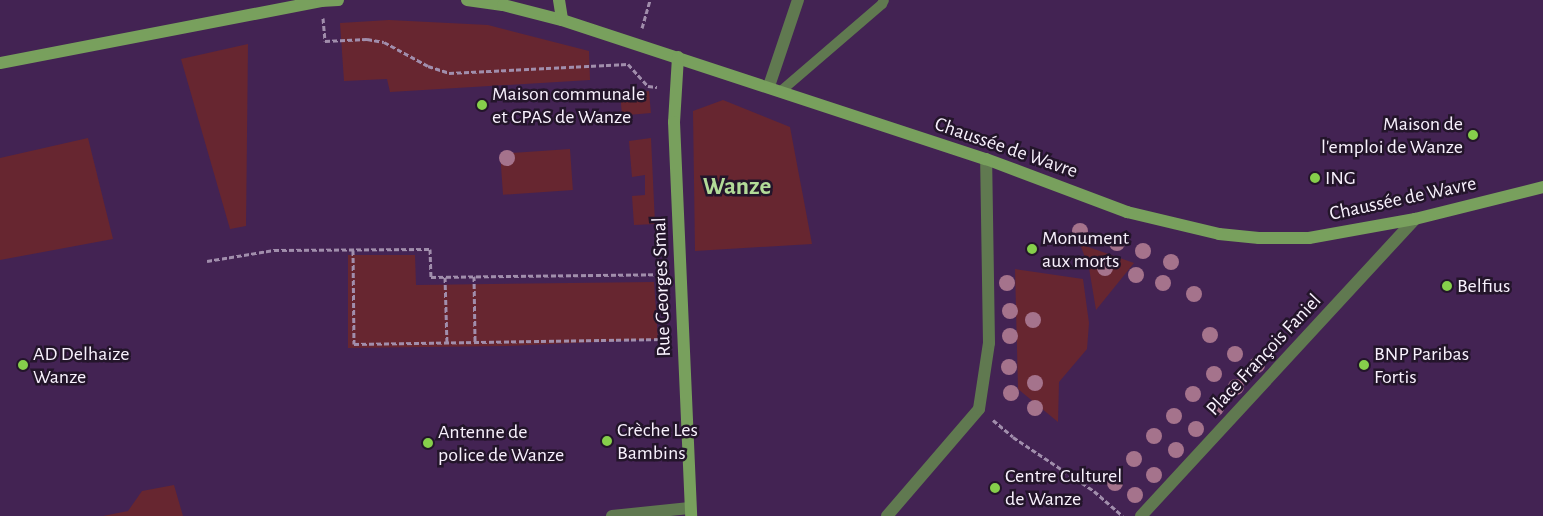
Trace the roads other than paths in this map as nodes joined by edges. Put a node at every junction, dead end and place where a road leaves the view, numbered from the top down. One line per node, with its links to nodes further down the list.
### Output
1 (338, 0): 9 (main road)
2 (467, 0): 6 (main road, Chaussée de Wavre)
3 (559, 0): 7 (main road)
4 (798, 0): 10 (street)
5 (884, 0): 10 (lane)
6 (506, 2): 7 (main road, Chaussée de Wavre)
7 (562, 20): 8 (main road, Chaussée de Wavre)
8 (678, 57): 10 (main road, Chaussée de Wavre); 14 (main road, Rue Georges Smal)
9 (0, 63)
10 (775, 88): 11 (main road, Chaussée de Wavre)
11 (986, 159): 13 (main road, Chaussée de Wavre); 16 (street)
12 (1543, 187): 13 (main road, Chaussée de Wavre)
13 (1415, 219): 17 (street, Place François Faniel)
14 (690, 512): 15 (street)
15 (612, 516)
16 (887, 516)
17 (1141, 516)

